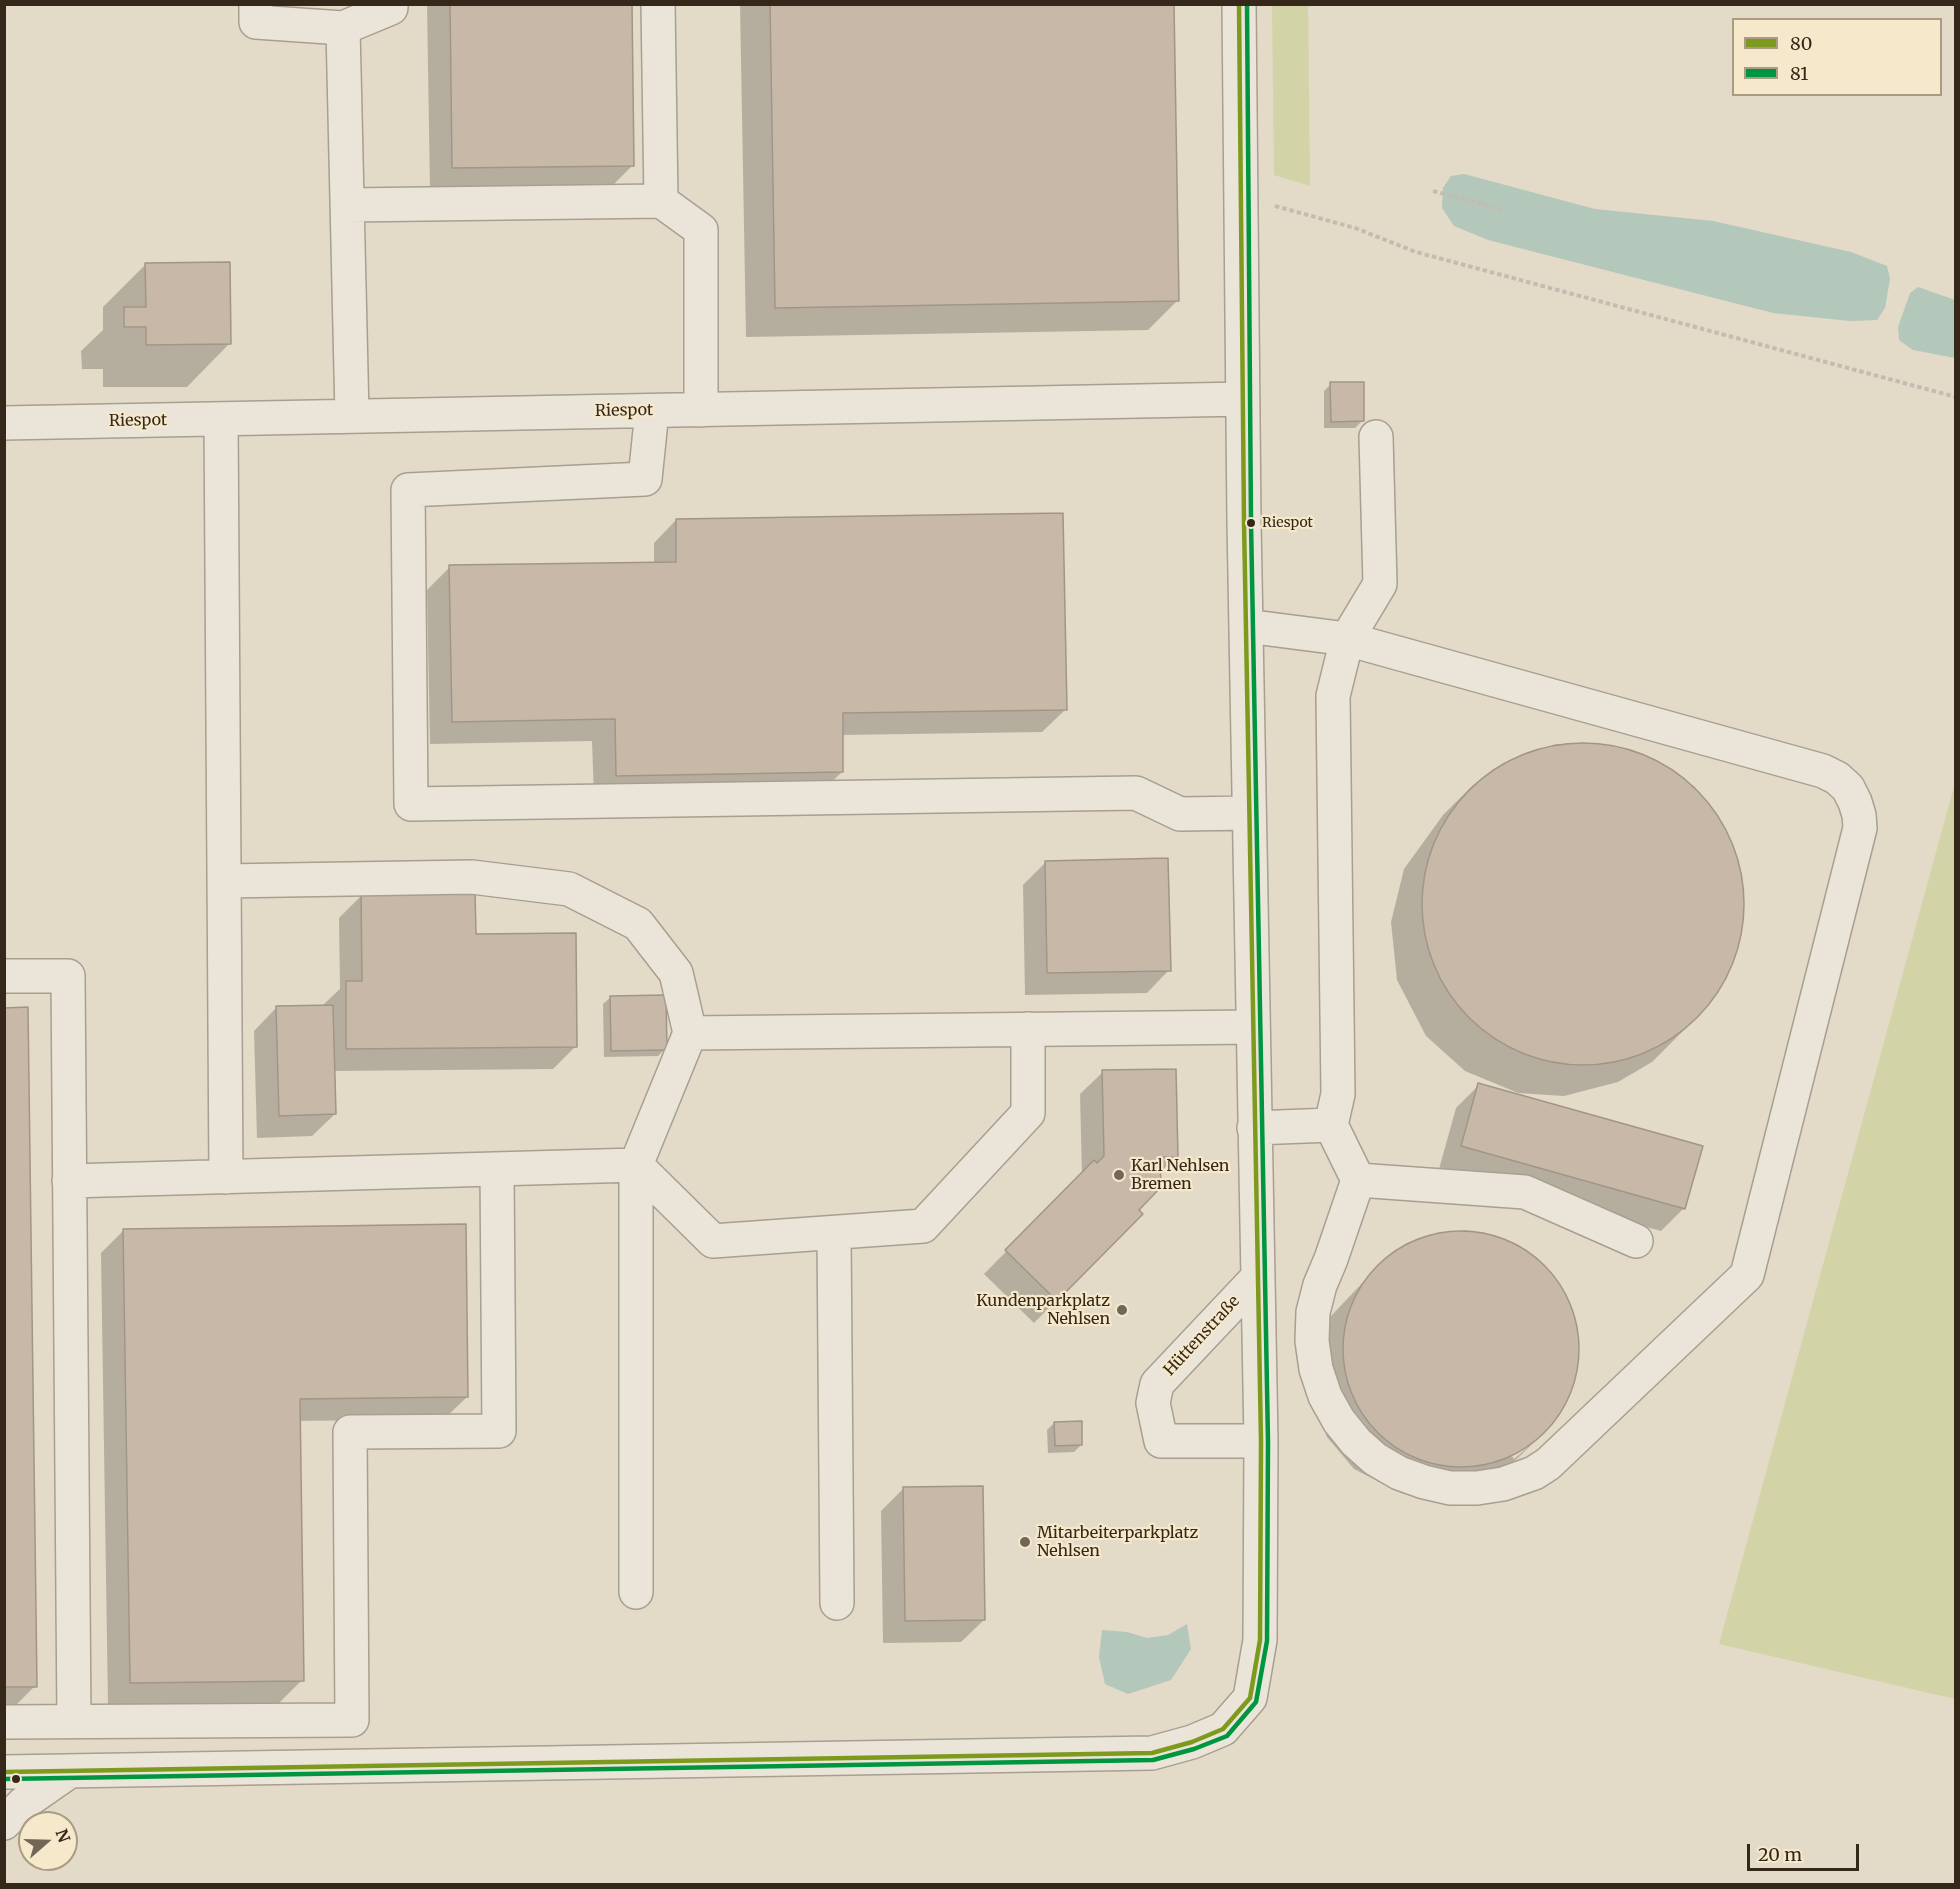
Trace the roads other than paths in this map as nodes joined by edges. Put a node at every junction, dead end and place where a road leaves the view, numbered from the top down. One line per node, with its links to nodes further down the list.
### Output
1 (256, 4): 5 (street)
2 (391, 4): 5 (street)
3 (657, 4): 6 (street)
4 (1239, 4): 8 (street, Hüttenstraße)
5 (343, 28): 7 (street)
6 (662, 201): 7 (street); 9 (street)
7 (348, 205): 11 (street)
8 (1243, 399): 9 (street, Riespot); 15 (street, Hüttenstraße)
9 (701, 410): 10 (street, Riespot)
10 (652, 411): 11 (street, Riespot); 17 (street)
11 (352, 416): 12 (street, Riespot)
12 (221, 419): 13 (street, Riespot); 18 (street)
13 (4, 423)
14 (1376, 436): 16 (street)
15 (1246, 626): 16 (street); 17 (street, Hüttenstraße)
16 (1347, 639): 23 (street); 28 (street)
17 (1249, 813): 20 (street, Hüttenstraße)
18 (224, 881): 22 (street); 27 (street)
19 (4, 976): 29 (street)
20 (1253, 1027): 21 (street); 24 (street, Hüttenstraße)
21 (1028, 1029): 22 (street); 30 (street)
22 (690, 1033): 25 (street)
23 (1331, 1125): 24 (street); 28 (street)
24 (1254, 1128): 32 (street, Hüttenstraße)
25 (636, 1165): 26 (street); 30 (street); 34 (street)
26 (497, 1169): 27 (street); 37 (street)
27 (226, 1177): 29 (street)
28 (1358, 1180): 31 (street)
29 (69, 1181): 37 (street)
30 (834, 1233): 35 (street)
31 (1636, 1241)
32 (1257, 1278): 33 (street, Hüttenstraße); 33 (street, Hüttenstraße)
33 (1261, 1441): 38 (street, Hüttenstraße)
34 (636, 1593)
35 (837, 1603)
36 (4, 1722): 37 (street)
37 (74, 1722)
38 (70, 1771): 39 (street, Hüttenstraße); 40 (street)
39 (10, 1776)
40 (4, 1823)

